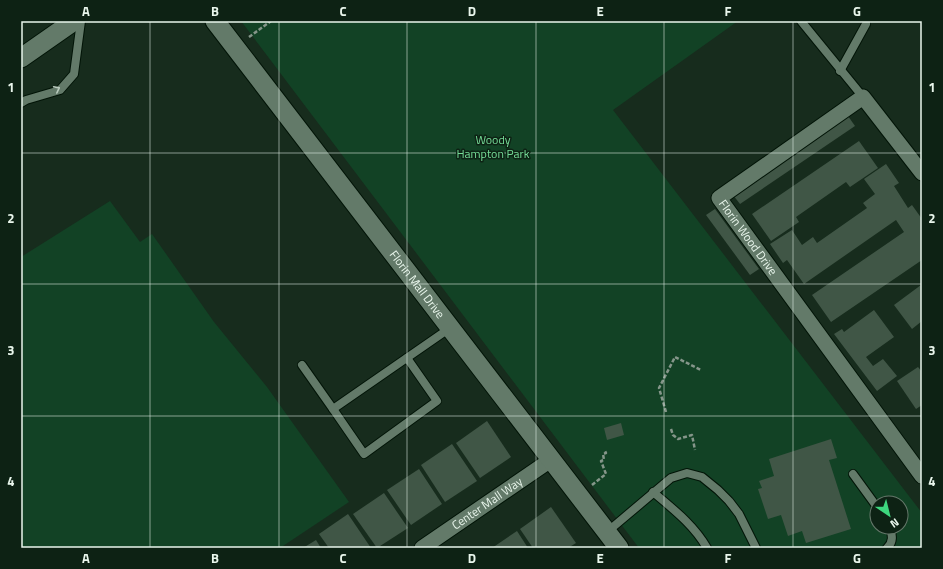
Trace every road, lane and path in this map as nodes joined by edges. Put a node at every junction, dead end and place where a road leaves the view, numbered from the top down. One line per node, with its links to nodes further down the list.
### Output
1 (74, 21): 8 (street)
2 (81, 21): 11 (lane, one-way to 2)
3 (215, 21): 7 (street, Florin Mall Drive)
4 (271, 21): 7 (path)
5 (801, 21): 9 (lane)
6 (866, 24): 9 (lane)
7 (236, 48): 13 (street, Florin Mall Drive)
8 (21, 58)
9 (840, 71): 10 (lane)
10 (863, 97): 12 (street); 24 (street, Florin Wood Drive)
11 (21, 103)
12 (922, 173)
13 (450, 327): 14 (lane); 22 (street, Florin Mall Drive)
14 (407, 358): 17 (lane); 17 (lane)
15 (302, 365): 17 (lane)
16 (700, 370): 18 (path)
17 (333, 409)
18 (666, 412)
19 (671, 429): 20 (path)
20 (695, 450)
21 (605, 451): 26 (path)
22 (552, 459): 26 (street, Florin Mall Drive); 30 (street, Center Mall Way)
23 (853, 474): 27 (lane)
24 (922, 476)
25 (653, 492): 28 (lane); 32 (lane); 33 (lane)
26 (579, 494): 28 (street, Florin Mall Drive)
27 (869, 496)
28 (607, 532): 31 (street, Florin Mall Drive)
29 (892, 535): 34 (lane)
30 (422, 548)
31 (619, 548)
32 (707, 548)
33 (756, 548)
34 (887, 548)

